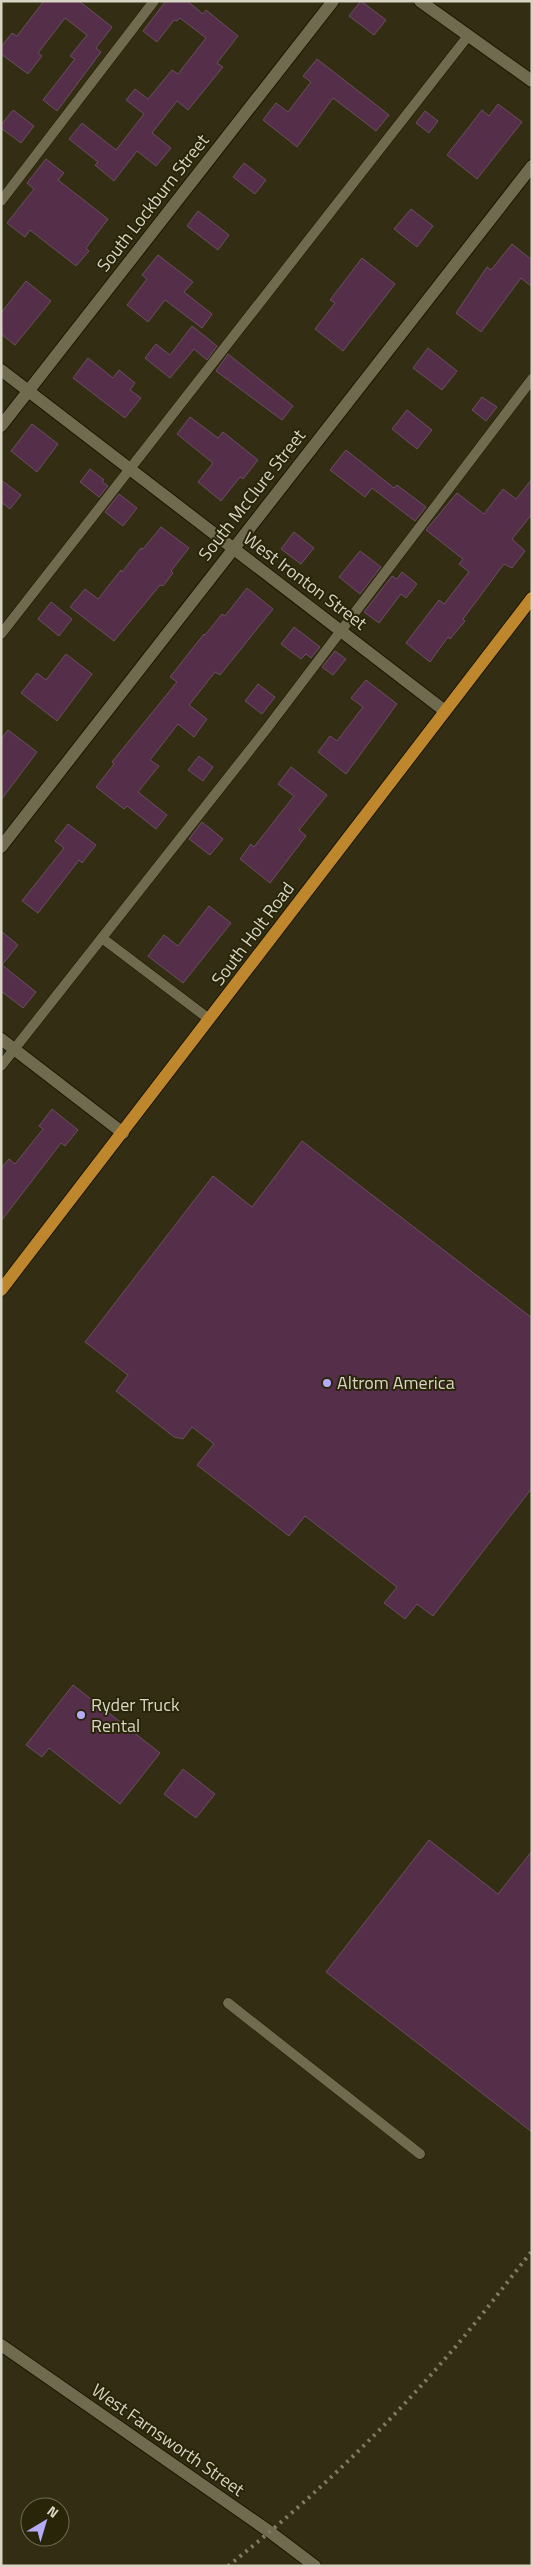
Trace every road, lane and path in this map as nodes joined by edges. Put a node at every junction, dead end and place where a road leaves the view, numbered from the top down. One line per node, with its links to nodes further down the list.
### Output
1 (154, 1): 7 (lane)
2 (333, 1): 10 (street, South Lockburn Street)
3 (420, 1): 4 (street)
4 (468, 36): 5 (street); 12 (lane)
5 (532, 81)
6 (532, 166): 13 (street, South McClure Street)
7 (1, 201)
8 (1, 370): 10 (street, West Ironton Street)
9 (532, 379): 15 (lane)
10 (28, 391): 11 (street, South Lockburn Street); 12 (street, West Ironton Street)
11 (1, 426)
12 (130, 469): 13 (street, West Ironton Street); 16 (lane)
13 (233, 548): 15 (street, West Ironton Street); 18 (street, South McClure Street)
14 (532, 598): 17 (main road, South Holt Road)
15 (340, 630): 17 (street, West Ironton Street); 19 (lane)
16 (1, 634)
17 (445, 711): 20 (main road, South Holt Road)
18 (1, 847)
19 (102, 938): 20 (lane); 22 (lane)
20 (209, 1019): 24 (main road, South Holt Road)
21 (1, 1039): 22 (street)
22 (14, 1049): 23 (lane); 24 (street)
23 (1, 1066)
24 (123, 1133): 25 (main road, South Holt Road)
25 (1, 1290)
26 (228, 2003): 27 (lane)
27 (420, 2154)
28 (1, 2344): 29 (street, West Farnsworth Street)
29 (315, 2566)

